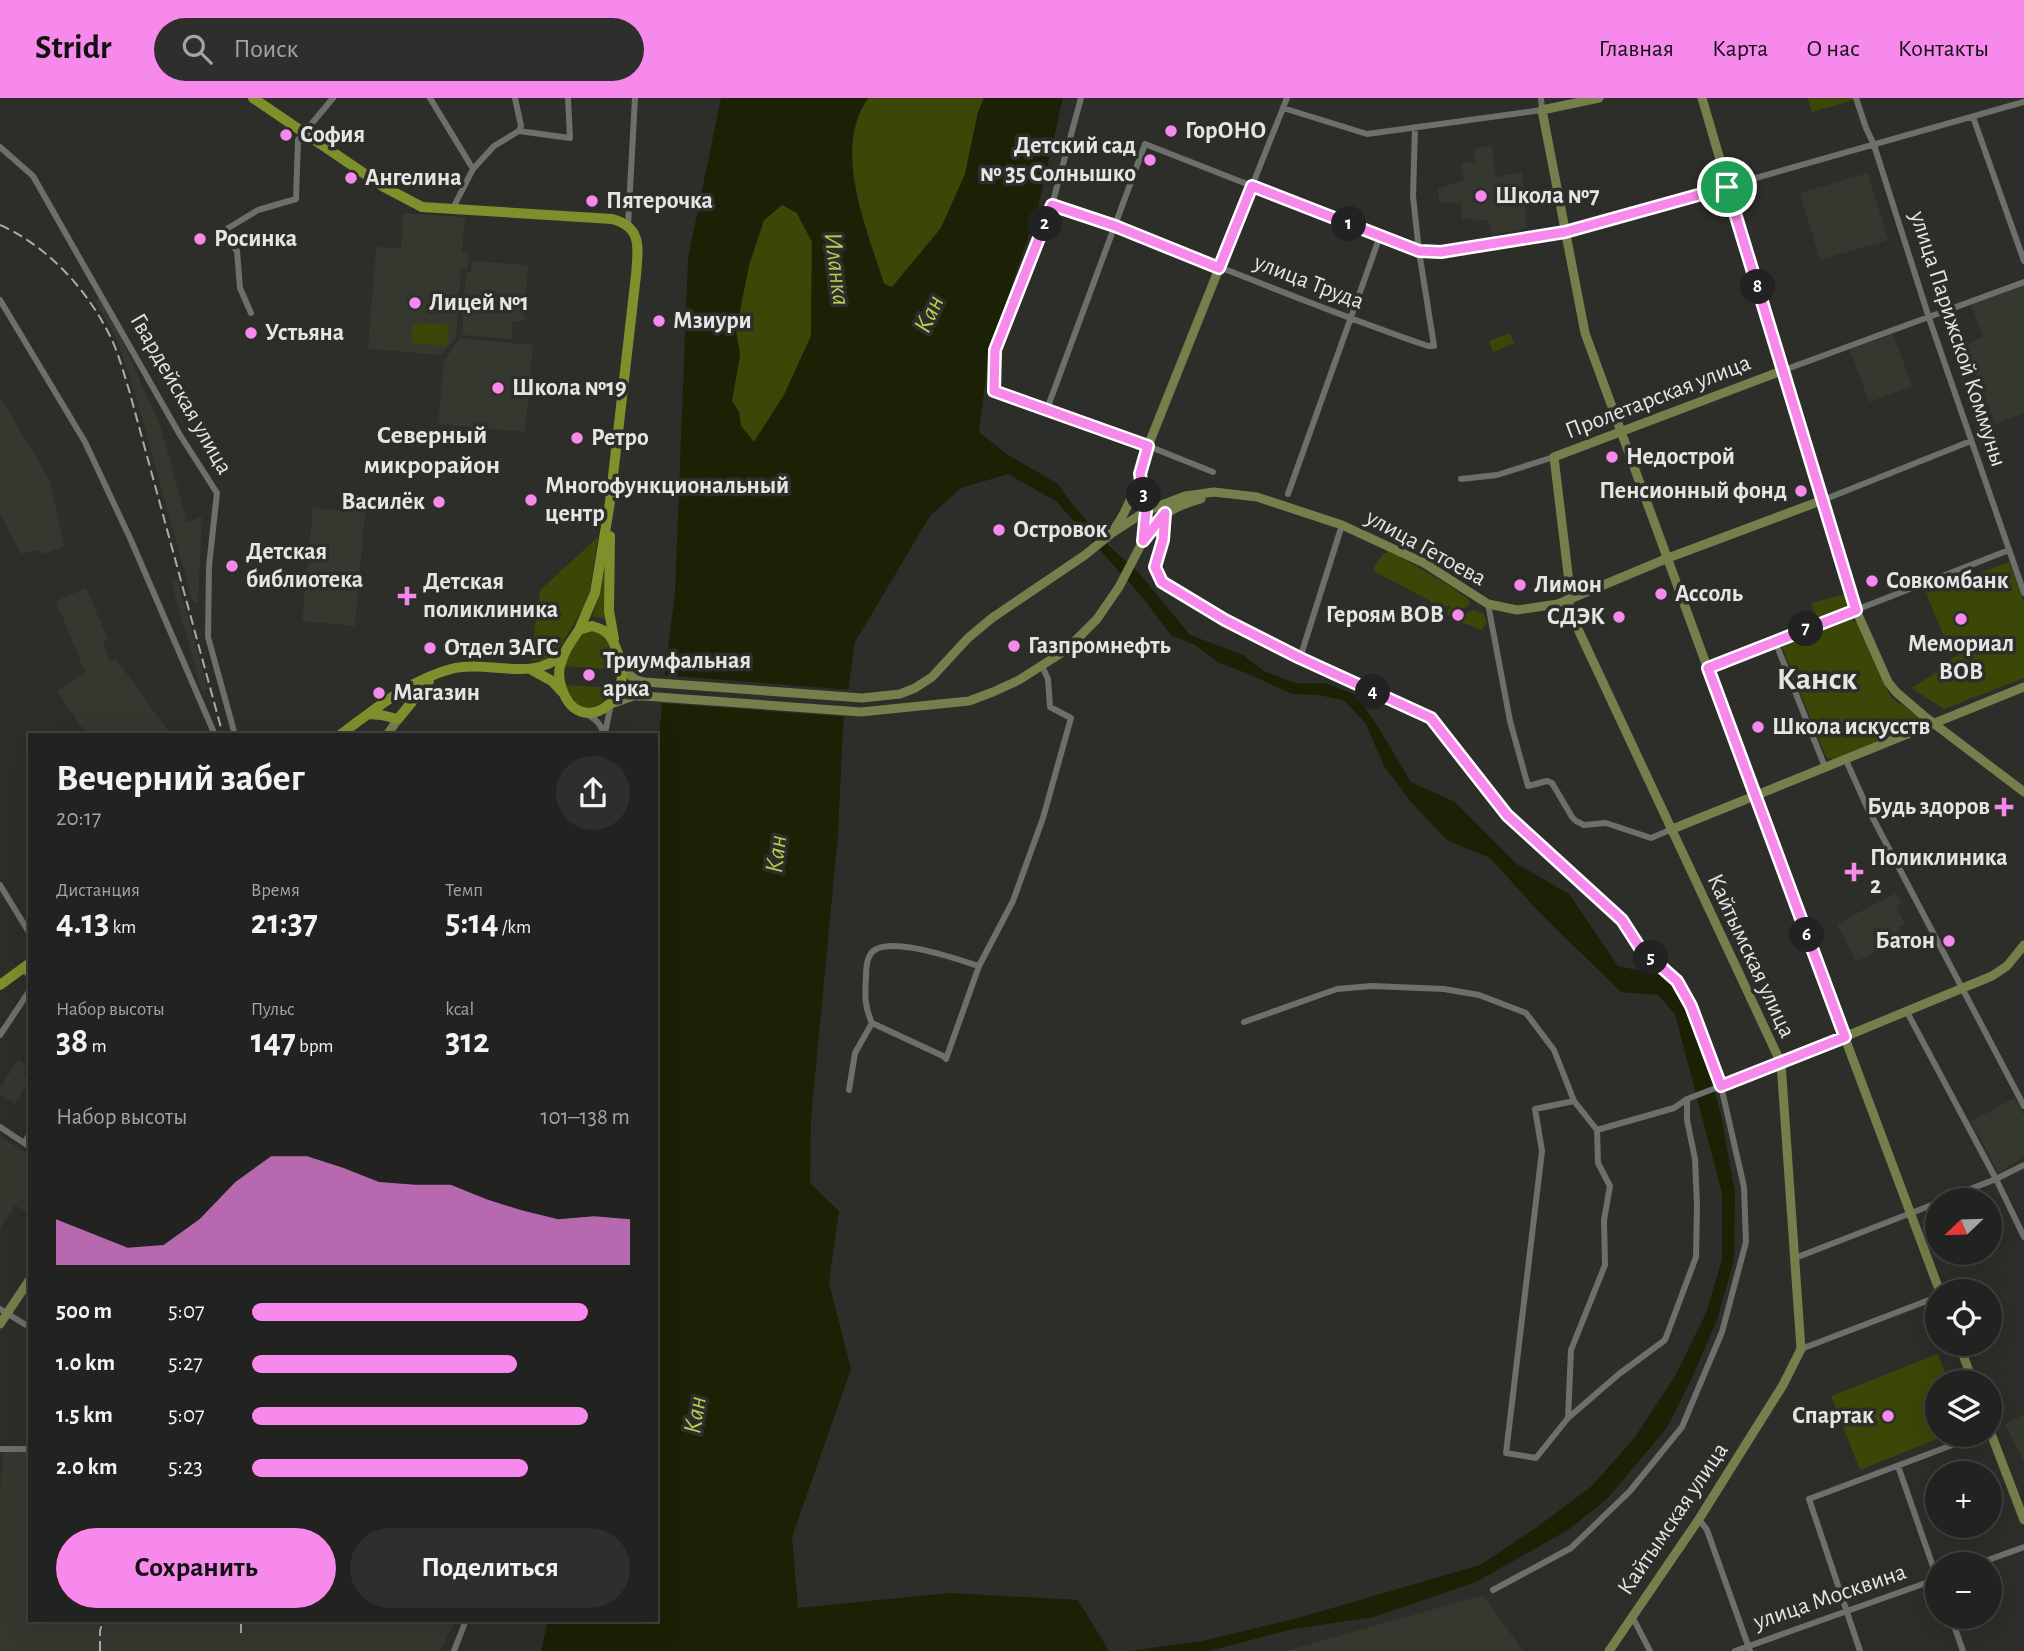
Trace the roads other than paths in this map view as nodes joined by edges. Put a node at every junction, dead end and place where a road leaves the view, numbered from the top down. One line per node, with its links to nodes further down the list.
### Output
1 (253, 98): 19 (main road)
2 (333, 98): 19 (street)
3 (430, 98): 22 (street)
4 (515, 98): 18 (street)
5 (568, 98): 18 (street)
6 (635, 98): 27 (street)
7 (1081, 98): 25 (street)
8 (1287, 98): 14 (street)
9 (1541, 98): 15 (street)
10 (1599, 98): 15 (street)
11 (1856, 98): 20 (street, улица Парижской Коммуны)
12 (1703, 99): 24 (street)
13 (2024, 102): 16 (street)
14 (1283, 108): 17 (street); 23 (street)
15 (1542, 110): 17 (street); 29 (street)
16 (1973, 117): 20 (street); 32 (street)
17 (1415, 127): 31 (street)
18 (519, 131): 22 (street)
19 (303, 133): 26 (main road); 36 (street)
20 (1874, 145): 24 (street); 37 (street, улица Парижской Коммуны)
21 (0, 147): 81 (street, Гвардейская улица)
22 (473, 169): 26 (street)
23 (1252, 186): 28 (street); 30 (street); 33 (street)
24 (1727, 187): 29 (street); 39 (street)
25 (1052, 205): 28 (street, улица Труда); 40 (street)
26 (453, 208): 27 (main road)
27 (628, 225): 51 (main road)
28 (1115, 226): 33 (street, улица Труда); 40 (street)
29 (1565, 232): 31 (street); 41 (street)
30 (1380, 236): 31 (street); 38 (street)
31 (1419, 251): 38 (street, улица Труда)
32 (2024, 261)
33 (1219, 268): 38 (street, улица Труда); 43 (street)
34 (2024, 282): 37 (street, Пролетарская улица)
35 (0, 300): 80 (street)
36 (251, 313)
37 (1929, 318): 39 (street, Пролетарская улица); 42 (street, улица Парижской Коммуны)
38 (1350, 319): 49 (street)
39 (1784, 370): 41 (street, Пролетарская улица); 50 (street)
40 (1047, 409): 43 (street)
41 (1622, 432): 44 (street, Пролетарская улица); 58 (street)
42 (1972, 442): 50 (street); 57 (street, улица Парижской Коммуны)
43 (1148, 446): 45 (street); 46 (street)
44 (1554, 457): 47 (street, Пролетарская улица); 60 (street, Кайтымская улица)
45 (1213, 472)
46 (1140, 474): 52 (street); 55 (street)
47 (1461, 479)
48 (1227, 493): 52 (street); 53 (street); 54 (street, улица Гетоева)
49 (1288, 494)
50 (1823, 500): 58 (street, улица Гетоева); 62 (street)
51 (610, 502): 63 (main road); 65 (main road)
52 (1146, 511): 55 (street); 56 (street)
53 (1165, 513): 56 (street); 67 (street)
54 (1342, 525): 61 (street, улица Гетоева); 67 (street)
55 (1112, 533): 68 (street)
56 (1143, 541): 69 (street)
57 (2009, 550): 59 (street, улица Парижской Коммуны); 62 (street)
58 (1668, 558): 60 (street, улица Гетоева); 70 (street)
59 (2024, 593)
60 (1569, 599): 61 (street, улица Гетоева); 90 (street, Кайтымская улица)
61 (1488, 604): 90 (street)
62 (1856, 610): 64 (street); 79 (street)
63 (579, 630): 65 (main road); 66 (main road)
64 (1775, 641): 70 (street); 87 (street)
65 (617, 650): 68 (main road)
66 (564, 653): 71 (main road); 74 (main road)
67 (1300, 658): 105 (street)
68 (621, 661): 75 (main road)
69 (1042, 666): 75 (street); 94 (street)
70 (1708, 668): 89 (street)
71 (532, 670): 72 (main road); 74 (main road)
72 (437, 673): 77 (main road); 78 (main road)
73 (2024, 687): 79 (street)
74 (563, 693): 76 (main road)
75 (611, 704): 76 (main road); 85 (street)
76 (581, 712): 84 (street)
77 (368, 714): 78 (main road); 82 (main road)
78 (398, 719): 83 (street)
79 (1934, 722): 86 (street); 88 (street)
80 (214, 733)
81 (234, 733)
82 (343, 733)
83 (388, 733)
84 (604, 733)
85 (605, 733)
86 (1845, 758): 87 (street); 97 (street)
87 (1825, 767): 89 (street)
88 (2024, 792)
89 (1754, 795): 90 (street); 103 (street)
90 (1670, 830): 104 (street, Кайтымская улица)
91 (0, 885): 92 (street)
92 (28, 931)
93 (2024, 945): 97 (street)
94 (979, 965): 101 (street); 101 (street)
95 (27, 969): 96 (main road)
96 (0, 985)
97 (1964, 988): 99 (street); 109 (street)
98 (28, 993): 102 (street)
99 (1907, 1012): 103 (street); 114 (street)
100 (1244, 1022): 108 (street)
101 (872, 1023): 106 (street)
102 (0, 1035)
103 (1845, 1037): 104 (street); 117 (street)
104 (1781, 1063): 105 (street); 119 (street, Кайтымская улица)
105 (1721, 1086): 107 (street); 139 (street)
106 (849, 1090)
107 (1687, 1099): 111 (street); 127 (street)
108 (1574, 1101): 111 (street); 127 (street)
109 (2024, 1106)
110 (0, 1128): 112 (street)
111 (1597, 1129): 127 (street)
112 (27, 1145)
113 (2024, 1165): 114 (street)
114 (1996, 1179): 115 (street); 118 (street)
115 (1973, 1188)
116 (1925, 1208): 117 (street)
117 (1912, 1213): 119 (street); 120 (street)
118 (2024, 1237)
119 (1795, 1258): 126 (street, Кайтымская улица)
120 (1935, 1279)
121 (28, 1281): 123 (street)
122 (1925, 1302): 126 (street)
123 (3, 1311): 124 (street); 125 (street)
124 (0, 1324)
125 (28, 1325)
126 (1801, 1349): 133 (street, Кайтымская улица)
127 (1569, 1418)
128 (1948, 1447): 132 (street)
129 (1996, 1447): 134 (street)
130 (0, 1449): 131 (street)
131 (28, 1449)
132 (1898, 1466): 136 (street); 140 (street)
133 (1699, 1519): 141 (street, Кайтымская улица); 144 (street)
134 (2024, 1520)
135 (2024, 1547): 137 (street)
136 (1928, 1552)
137 (2002, 1555)
138 (1925, 1583): 140 (street, улица Москвина)
139 (1493, 1590)
140 (1846, 1611): 144 (street, улица Москвина); 149 (street)
141 (1632, 1616): 146 (street, Кайтымская улица); 147 (street)
142 (465, 1622): 145 (street)
143 (1955, 1629): 150 (street)
144 (1750, 1648): 148 (street, улица Москвина)
145 (454, 1651)
146 (1609, 1651)
147 (1650, 1651)
148 (1735, 1651)
149 (1860, 1651)
150 (1963, 1651)

